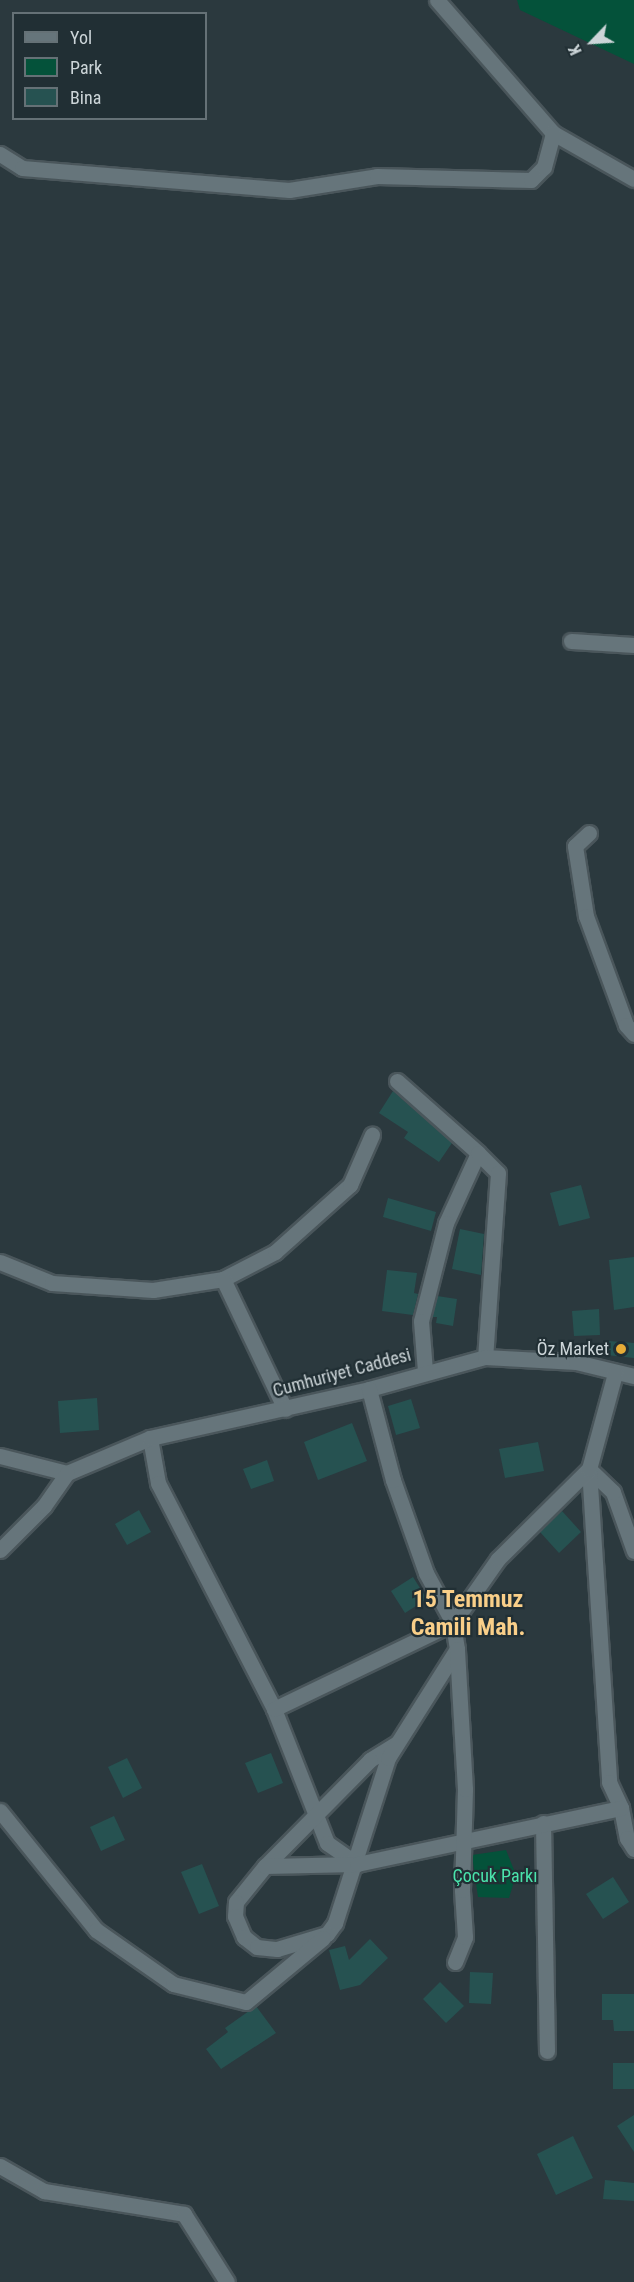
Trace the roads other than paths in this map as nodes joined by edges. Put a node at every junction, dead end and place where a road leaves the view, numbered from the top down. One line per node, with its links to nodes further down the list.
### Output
1 (437, 0): 2 (street)
2 (553, 134): 3 (street); 4 (street)
3 (0, 154)
4 (634, 179)
5 (571, 641): 6 (street)
6 (634, 645)
7 (589, 833): 8 (street)
8 (630, 1029)
9 (398, 1081): 11 (street)
10 (372, 1135): 13 (street)
11 (478, 1153): 14 (street); 15 (street)
12 (0, 1262): 13 (street)
13 (223, 1279): 19 (street)
14 (485, 1357): 15 (street, Cumhuriyet Caddesi); 16 (street, Cumhuriyet Caddesi)
15 (425, 1371): 18 (street, Cumhuriyet Caddesi)
16 (615, 1373): 17 (street, Cumhuriyet Caddesi); 22 (street)
17 (634, 1376)
18 (369, 1389): 19 (street, Cumhuriyet Caddesi); 26 (street)
19 (285, 1409): 20 (street, Cumhuriyet Caddesi)
20 (150, 1438): 23 (street, Cumhuriyet Caddesi); 28 (street)
21 (0, 1456): 23 (street)
22 (589, 1469): 25 (street); 26 (street); 30 (street)
23 (67, 1473): 24 (street)
24 (0, 1550)
25 (634, 1551)
26 (453, 1623): 27 (street); 28 (street)
27 (457, 1649): 29 (street); 34 (street)
28 (274, 1709): 32 (street)
29 (397, 1743): 32 (street); 36 (street)
30 (621, 1808): 33 (street); 35 (street)
31 (0, 1811): 38 (street)
32 (314, 1817): 36 (street); 37 (street)
33 (543, 1823): 34 (street); 40 (street)
34 (465, 1838): 36 (street); 39 (street)
35 (634, 1849)
36 (357, 1864): 37 (street); 38 (street)
37 (265, 1866): 38 (street)
38 (327, 1934)
39 (455, 1962)
40 (547, 2051)
41 (0, 2166): 42 (street)
42 (227, 2282)

